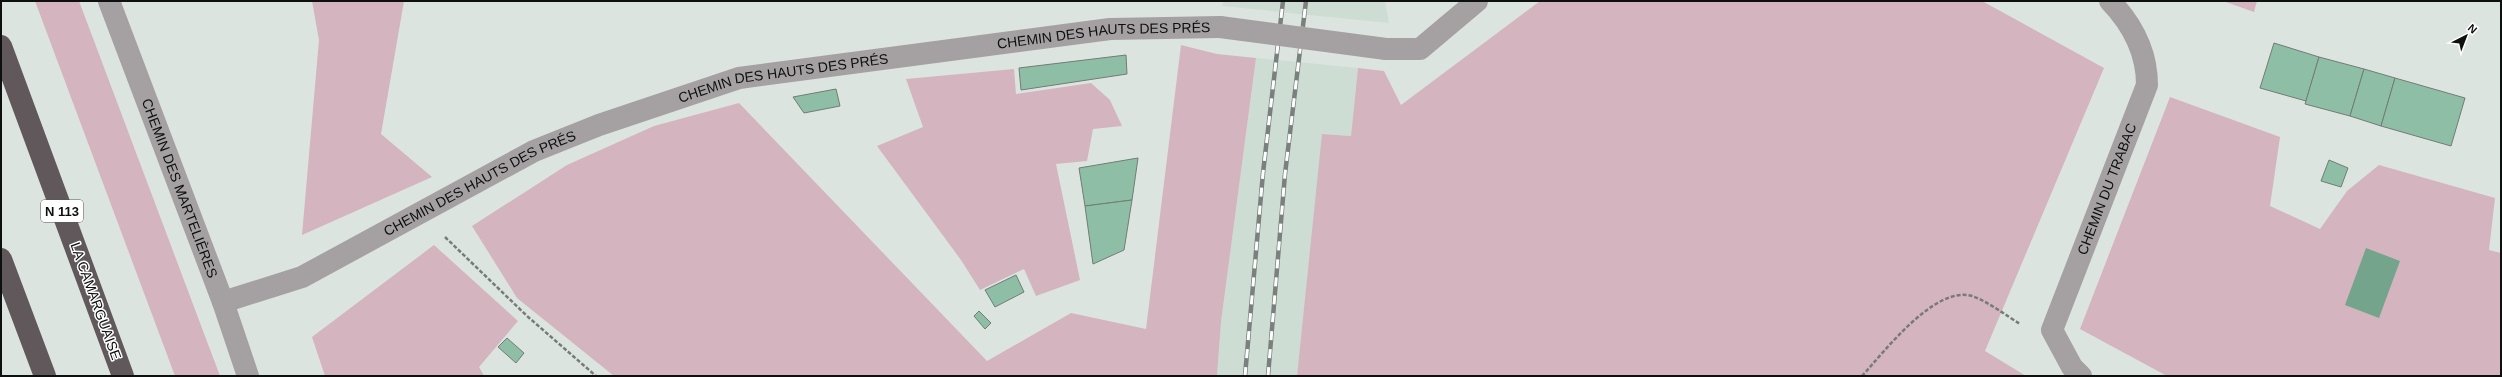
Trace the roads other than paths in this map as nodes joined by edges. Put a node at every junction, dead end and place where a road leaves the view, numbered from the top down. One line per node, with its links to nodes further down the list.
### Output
1 (108, 1): 6 (street, CHEMIN DES MARTELIÈRES)
2 (1477, 1): 6 (street, CHEMIN DES HAUTS DES PRÉS, bridge)
3 (2110, 1): 10 (street, CHEMIN DU TRABAC)
4 (1, 46): 8 (highway, LA CAMARGUAISE / N 113)
5 (1, 258): 7 (highway)
6 (223, 302): 9 (street, CHEMIN DES MARTELIÈRES)
7 (45, 376)
8 (123, 376)
9 (248, 376)
10 (2081, 376)

